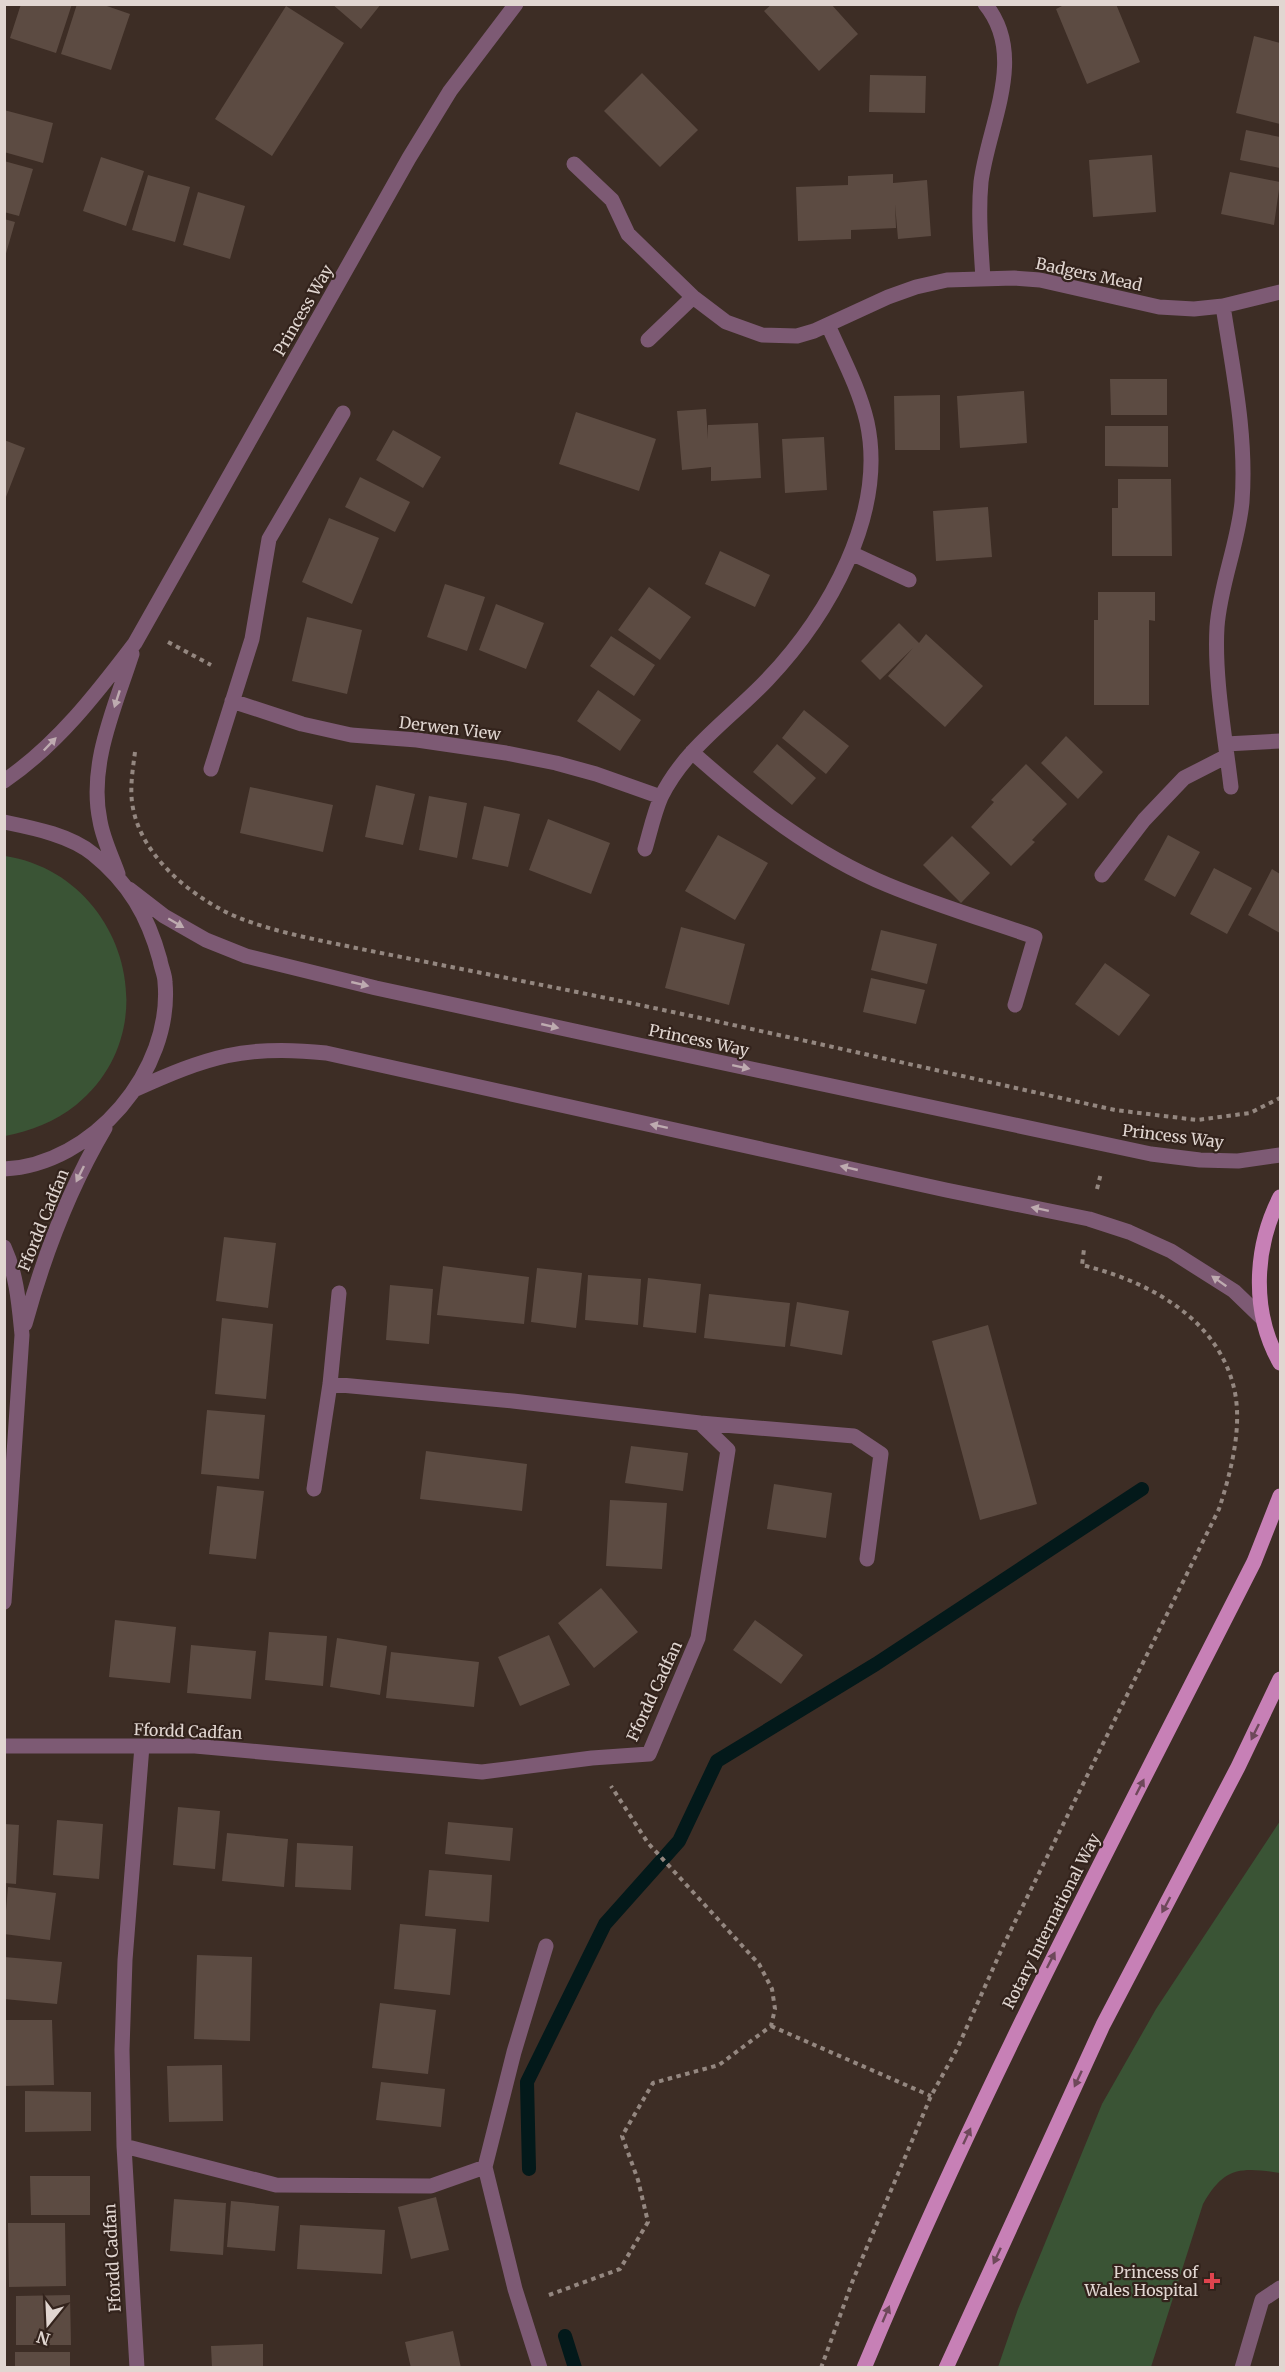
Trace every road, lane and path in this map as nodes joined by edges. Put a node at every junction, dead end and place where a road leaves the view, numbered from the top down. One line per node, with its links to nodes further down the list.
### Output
1 (516, 4): 13 (street, Princess Way)
2 (985, 4): 4 (street)
3 (574, 164): 6 (street, Badgers Mead)
4 (983, 279): 7 (street, Badgers Mead); 8 (street, Badgers Mead)
5 (1281, 292): 7 (street, Badgers Mead)
6 (693, 297): 8 (street, Badgers Mead); 9 (street)
7 (1223, 306): 18 (street)
8 (828, 326): 11 (street)
9 (648, 340)
10 (343, 413): 14 (street)
11 (850, 553): 12 (street); 19 (street)
12 (909, 580)
13 (139, 636): 14 (path); 21 (street, Princess Way, one-way to 13); 27 (street, Princess Way, one-way to 27)
14 (239, 680): 15 (street)
15 (232, 701): 20 (street); 23 (street, Derwen View)
16 (1281, 741): 18 (street)
17 (136, 743): 30 (path)
18 (1227, 750): 22 (street); 26 (street)
19 (692, 752): 23 (street); 28 (street)
20 (211, 769)
21 (4, 781)
22 (1231, 787)
23 (661, 797): 25 (street)
24 (4, 822): 27 (street, Princess Way)
25 (645, 849)
26 (1102, 875)
27 (125, 884): 29 (street, Princess Way); 32 (street, Princess Way, one-way to 32)
28 (1015, 1005)
29 (134, 1090): 31 (street, Princess Way); 35 (street, Princess Way, one-way to 29)
30 (1281, 1098)
31 (108, 1123): 33 (street, Princess Way); 39 (street, Ffordd Cadfan, one-way to 39)
32 (1281, 1155)
33 (4, 1169)
34 (1281, 1197): 38 (main road)
35 (1089, 1219): 38 (street, Princess Way, one-way to 35); 53 (path)
36 (4, 1247): 39 (street, Ffordd Cadfan)
37 (339, 1293): 41 (street)
38 (1263, 1319): 40 (main road)
39 (22, 1335): 46 (street, Ffordd Cadfan)
40 (1281, 1363)
41 (330, 1384): 42 (street); 43 (street)
42 (700, 1423): 45 (street); 50 (street, Ffordd Cadfan)
43 (314, 1489)
44 (1281, 1496): 61 (main road, Rotary International Way, one-way to 44)
45 (867, 1559)
46 (4, 1602)
47 (1281, 1679): 62 (main road, one-way to 62)
48 (4, 1746): 49 (street, Ffordd Cadfan)
49 (142, 1746): 50 (street, Ffordd Cadfan); 54 (street, Ffordd Cadfan)
50 (592, 1758): 52 (path)
51 (546, 1946): 55 (street)
52 (771, 2025): 53 (path); 57 (path)
53 (932, 2096): 60 (path)
54 (124, 2146): 55 (street); 58 (street, Ffordd Cadfan)
55 (485, 2167): 57 (street)
56 (1281, 2288): 63 (street)
57 (520, 2305): 59 (street)
58 (137, 2367)
59 (540, 2367)
60 (821, 2367)
61 (864, 2367)
62 (946, 2367)
63 (1242, 2367)

